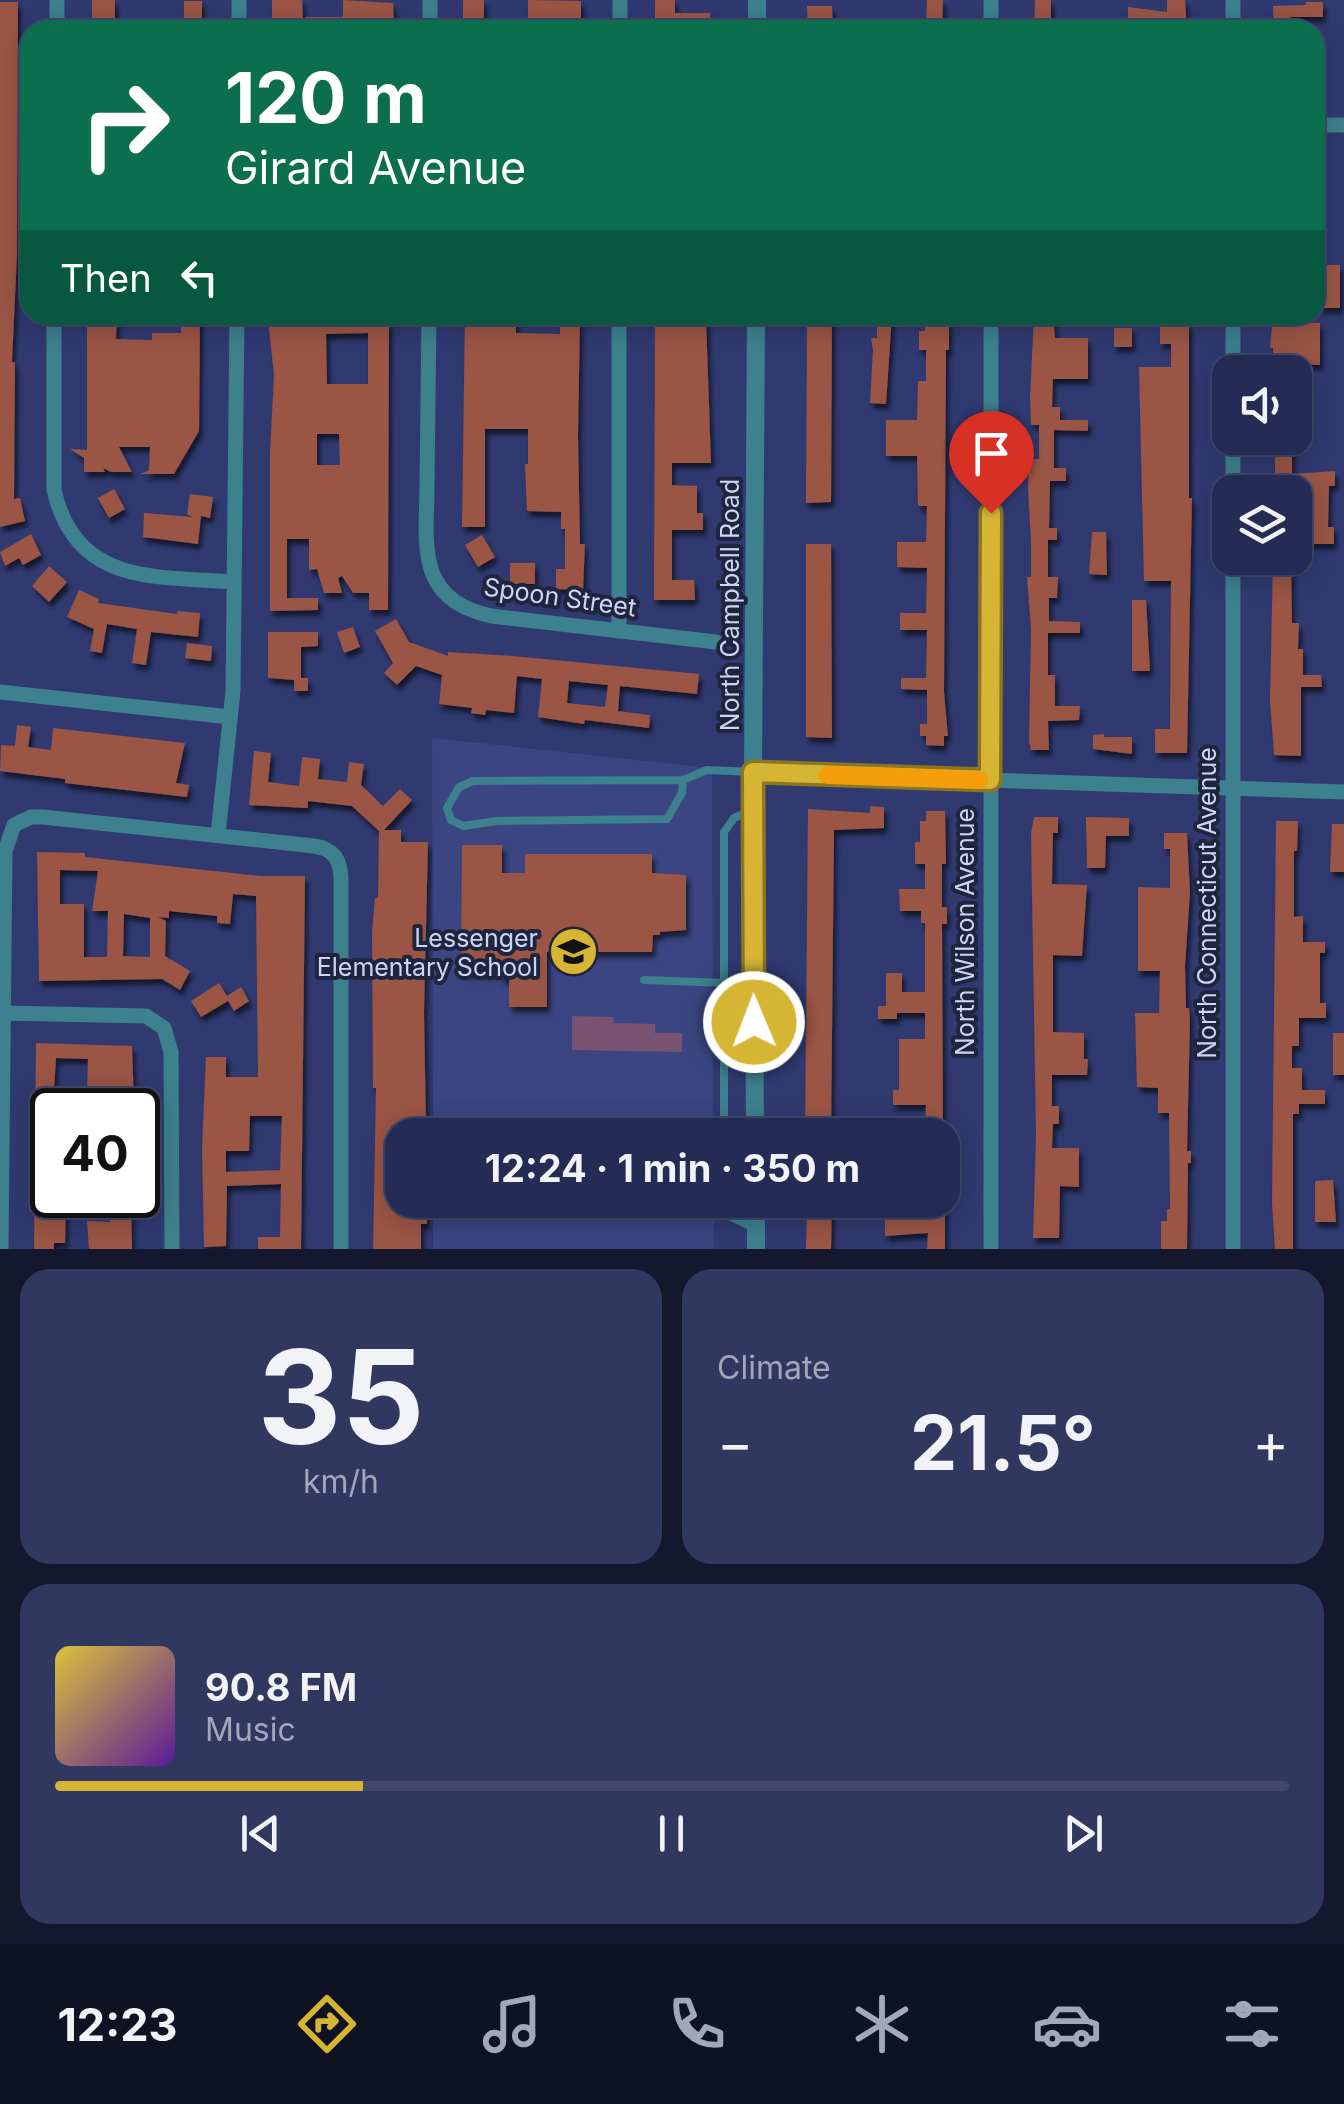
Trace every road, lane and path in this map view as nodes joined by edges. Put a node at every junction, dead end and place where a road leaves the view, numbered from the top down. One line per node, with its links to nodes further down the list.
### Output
1 (54, 325): 10 (street)
2 (237, 325): 10 (street)
3 (429, 325): 11 (street, Spoon Street)
4 (620, 325): 11 (street)
5 (756, 325): 15 (street, North Campbell Road)
6 (991, 325): 17 (street, North Wilson Avenue)
7 (1233, 325): 8 (street)
8 (1233, 355)
9 (1233, 575): 18 (street, North Connecticut Avenue)
10 (234, 582): 14 (street)
11 (619, 631): 12 (street, Spoon Street)
12 (716, 642)
13 (0, 692): 14 (street)
14 (230, 717): 21 (street)
15 (753, 772): 16 (lane); 17 (street); 20 (street, North Campbell Road)
16 (683, 780): 16 (lane)
17 (990, 780): 18 (street); 35 (street, North Wilson Avenue)
18 (1232, 788): 19 (street); 36 (street, North Connecticut Avenue)
19 (1344, 792)
20 (753, 810): 23 (lane); 24 (street, North Campbell Road)
21 (218, 835): 25 (street); 33 (street)
22 (644, 980): 23 (lane)
23 (724, 982): 24 (lane); 26 (lane)
24 (753, 984): 27 (street, North Campbell Road)
25 (4, 1014): 31 (street); 32 (street)
26 (724, 1118)
27 (755, 1118)
28 (735, 1218): 30 (lane)
29 (756, 1218): 30 (street)
30 (756, 1229): 34 (street)
31 (1, 1249)
32 (172, 1249)
33 (341, 1249)
34 (756, 1249)
35 (991, 1249)
36 (1232, 1249)

